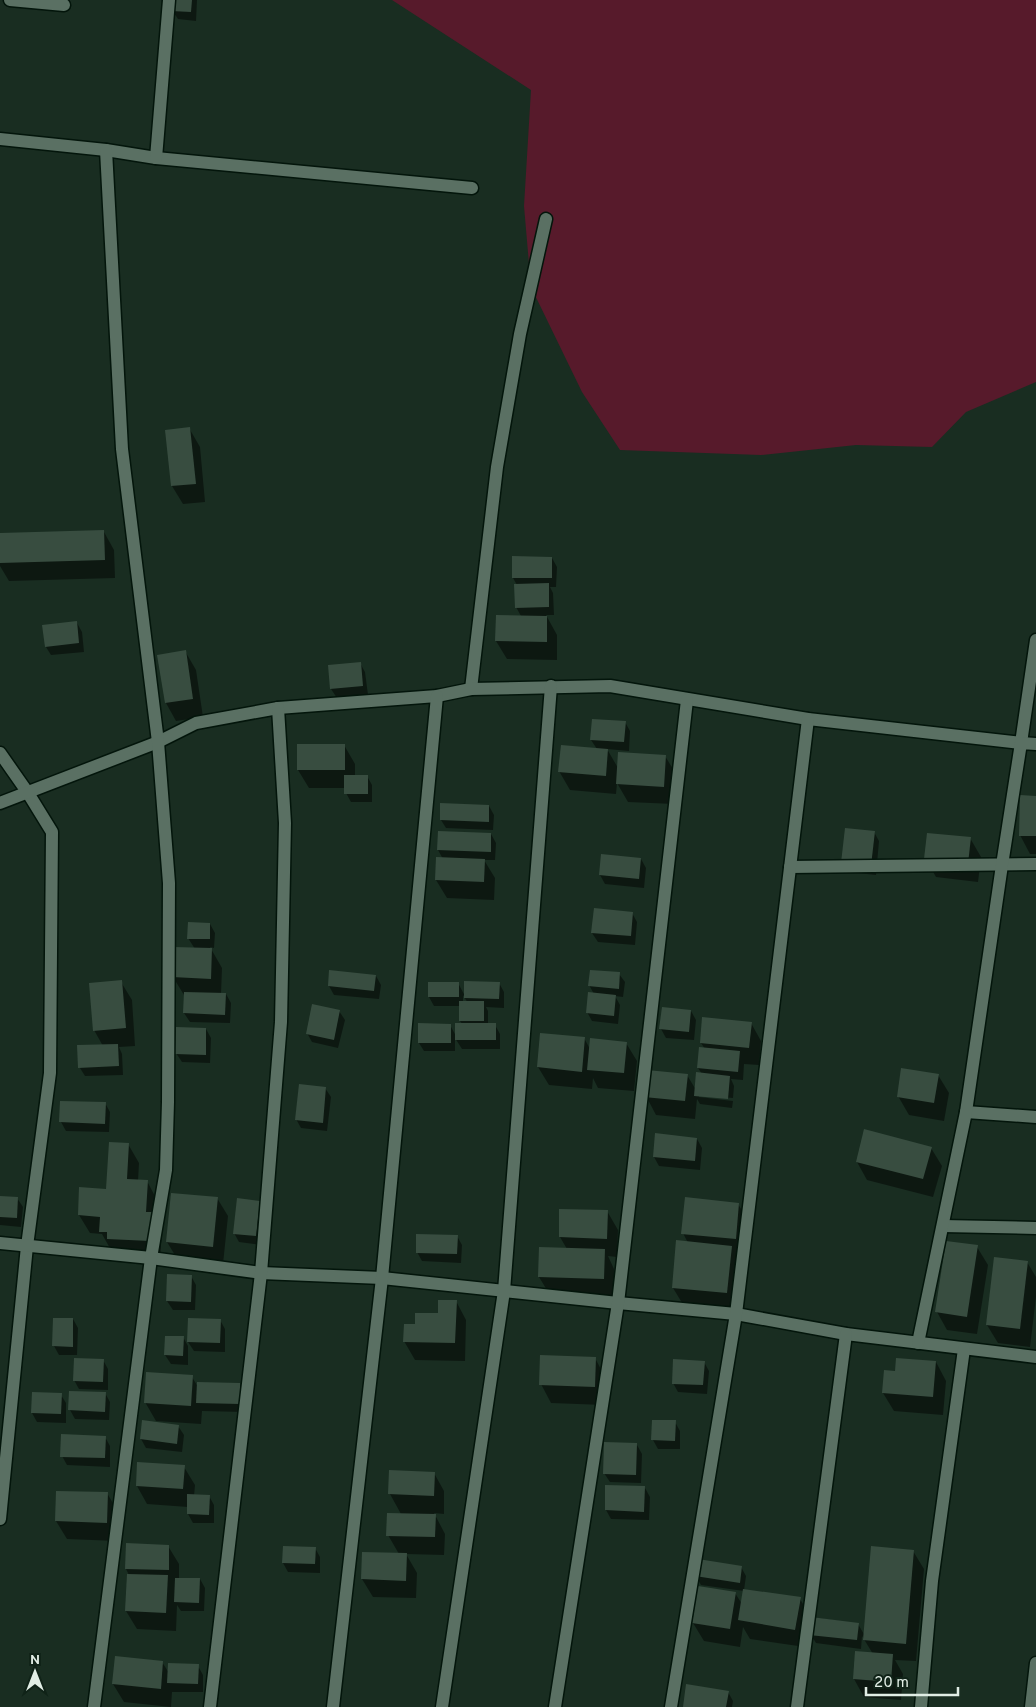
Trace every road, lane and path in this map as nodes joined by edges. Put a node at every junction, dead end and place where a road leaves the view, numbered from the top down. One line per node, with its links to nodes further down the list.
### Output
1 (10, 0): 3 (street)
2 (169, 0): 6 (street)
3 (64, 5)
4 (0, 139): 5 (street)
5 (106, 150): 6 (street); 17 (street)
6 (156, 158): 7 (street)
7 (472, 188)
8 (546, 219): 12 (street)
9 (1036, 640): 10 (street)
10 (1036, 650): 18 (street)
11 (552, 686): 12 (street); 14 (street); 35 (street)
12 (471, 689): 13 (street)
13 (437, 696): 15 (street); 34 (street)
14 (688, 700): 16 (street); 36 (street)
15 (278, 708): 17 (street); 33 (street)
16 (808, 719): 18 (street); 25 (street)
17 (158, 742): 21 (street); 32 (street)
18 (1021, 743): 19 (street); 24 (street)
19 (1036, 744)
20 (0, 754): 21 (street)
21 (28, 793): 22 (street); 31 (street)
22 (0, 804)
23 (1036, 864): 24 (street)
24 (1002, 865): 25 (street); 26 (street)
25 (790, 867): 37 (street)
26 (966, 1112): 27 (street); 28 (street)
27 (1036, 1117)
28 (943, 1226): 29 (street); 39 (street)
29 (1036, 1228)
30 (0, 1243): 31 (street)
31 (27, 1246): 32 (street); 42 (street)
32 (151, 1258): 33 (street); 44 (street)
33 (262, 1273): 34 (street); 45 (street)
34 (382, 1278): 35 (street); 46 (street)
35 (504, 1291): 36 (street); 47 (street)
36 (618, 1303): 37 (street); 48 (street)
37 (736, 1314): 38 (street); 49 (street)
38 (846, 1334): 39 (street); 50 (street)
39 (918, 1343): 40 (street)
40 (964, 1349): 41 (street); 51 (street)
41 (1036, 1357)
42 (0, 1519)
43 (1036, 1664): 52 (street)
44 (94, 1707)
45 (210, 1707)
46 (333, 1707)
47 (442, 1707)
48 (555, 1707)
49 (671, 1707)
50 (797, 1707)
51 (921, 1707)
52 (1031, 1707)

